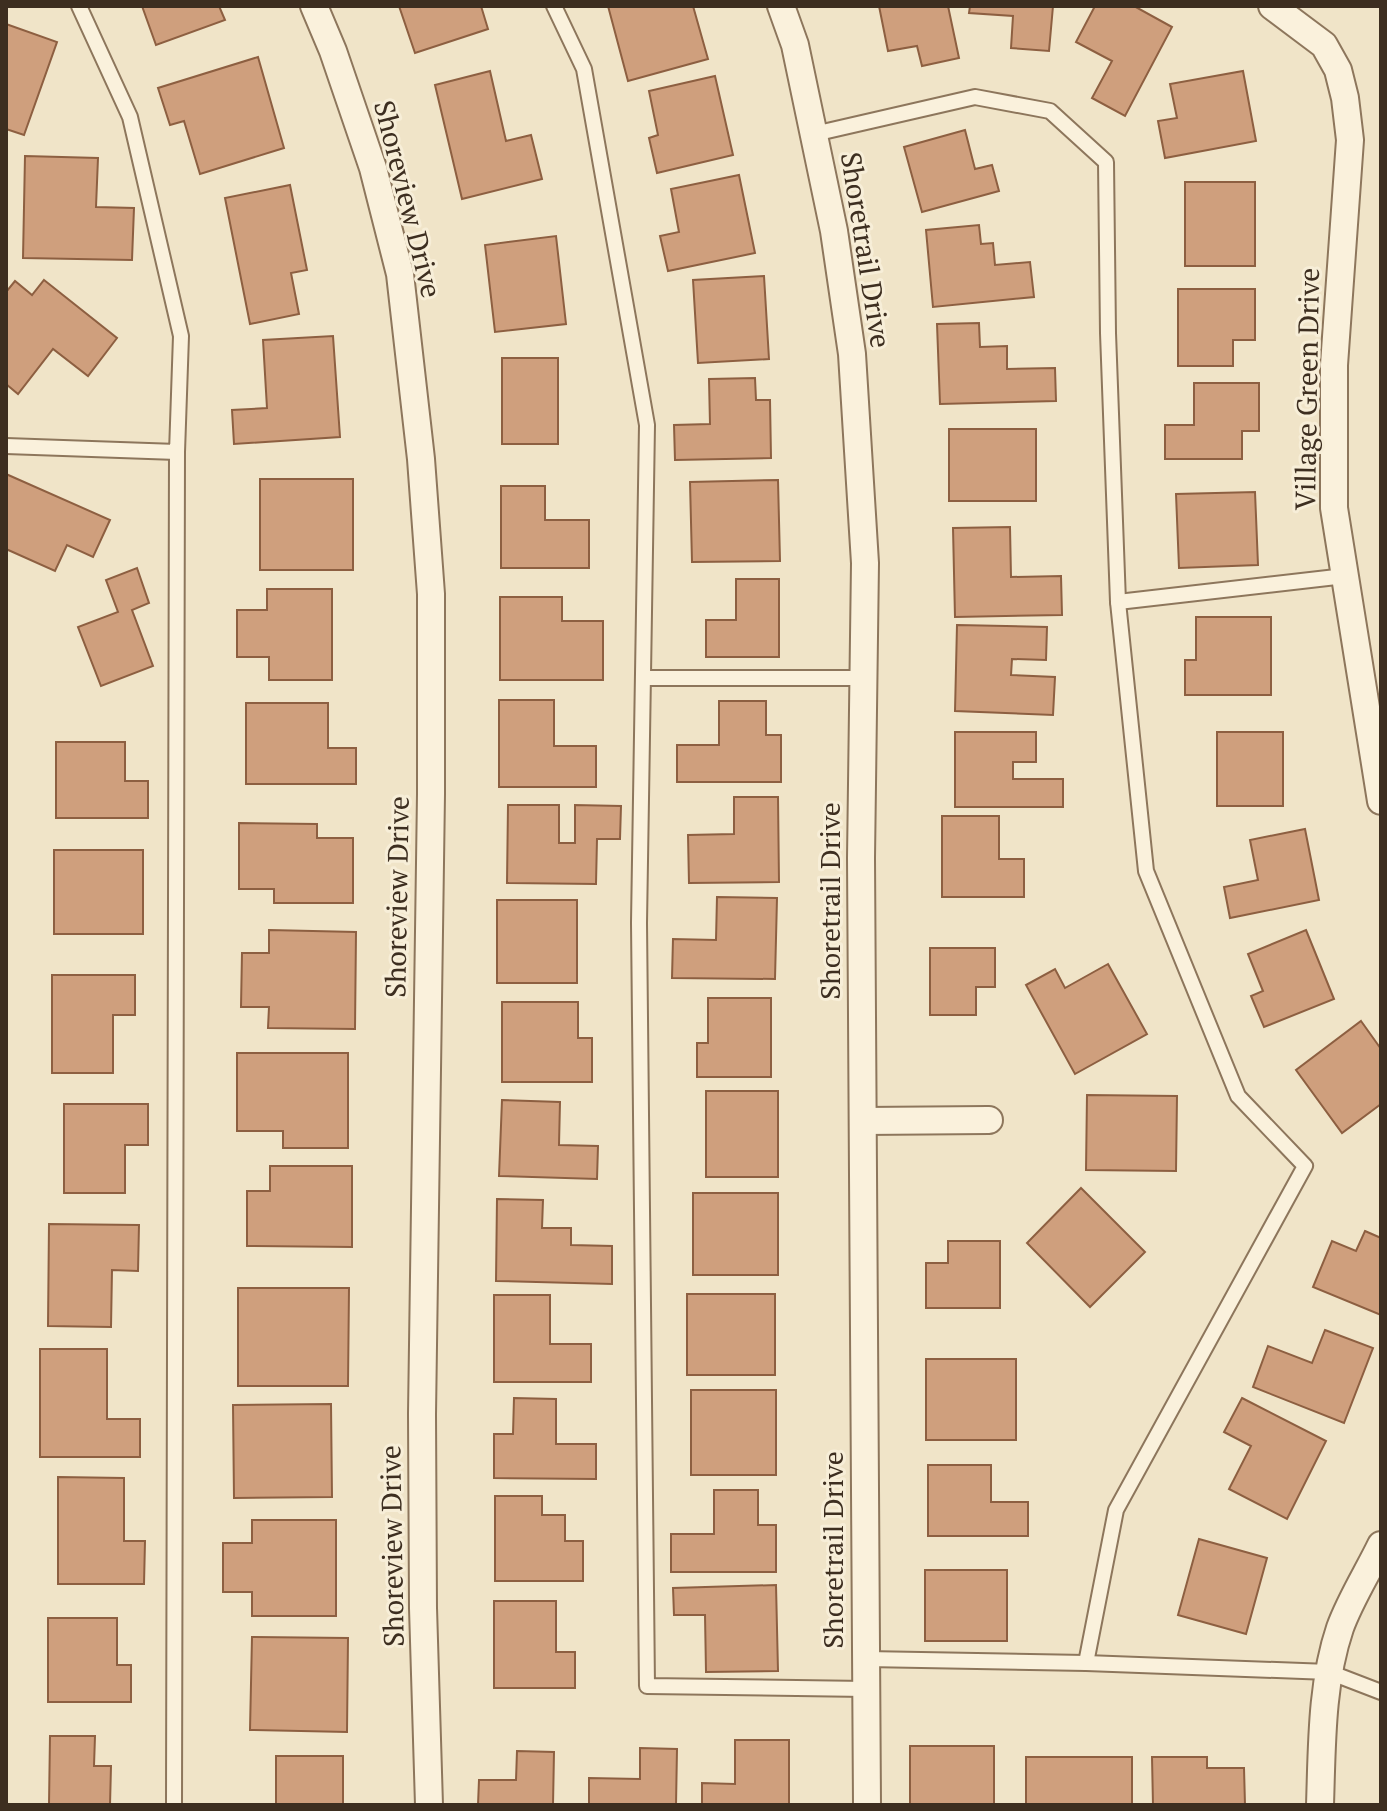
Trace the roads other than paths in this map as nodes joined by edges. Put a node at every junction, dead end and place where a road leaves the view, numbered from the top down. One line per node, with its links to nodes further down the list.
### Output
1 (79, 6): 8 (lane)
2 (314, 6): 23 (street, Shoreview Drive)
3 (554, 6): 11 (lane)
4 (781, 6): 6 (street, Shoretrail Drive)
5 (1272, 6): 9 (street, Village Green Drive)
6 (814, 134): 10 (lane); 12 (street, Shoretrail Drive)
7 (6, 446): 8 (lane)
8 (177, 452): 22 (lane)
9 (1345, 576): 10 (lane); 13 (street, Village Green Drive)
10 (1118, 602): 18 (lane)
11 (643, 678): 12 (lane); 20 (lane)
12 (863, 678): 15 (street, Shoretrail Drive)
13 (1381, 801)
14 (989, 1120): 15 (street)
15 (863, 1121): 17 (street, Shoretrail Drive)
16 (1381, 1545): 19 (street)
17 (866, 1659): 18 (lane); 20 (street, Shoretrail Drive)
18 (1086, 1663): 19 (lane)
19 (1329, 1672): 21 (lane); 25 (street)
20 (866, 1689): 24 (street, Shoretrail Drive)
21 (1381, 1692)
22 (174, 1805)
23 (429, 1805)
24 (867, 1805)
25 (1320, 1805)

